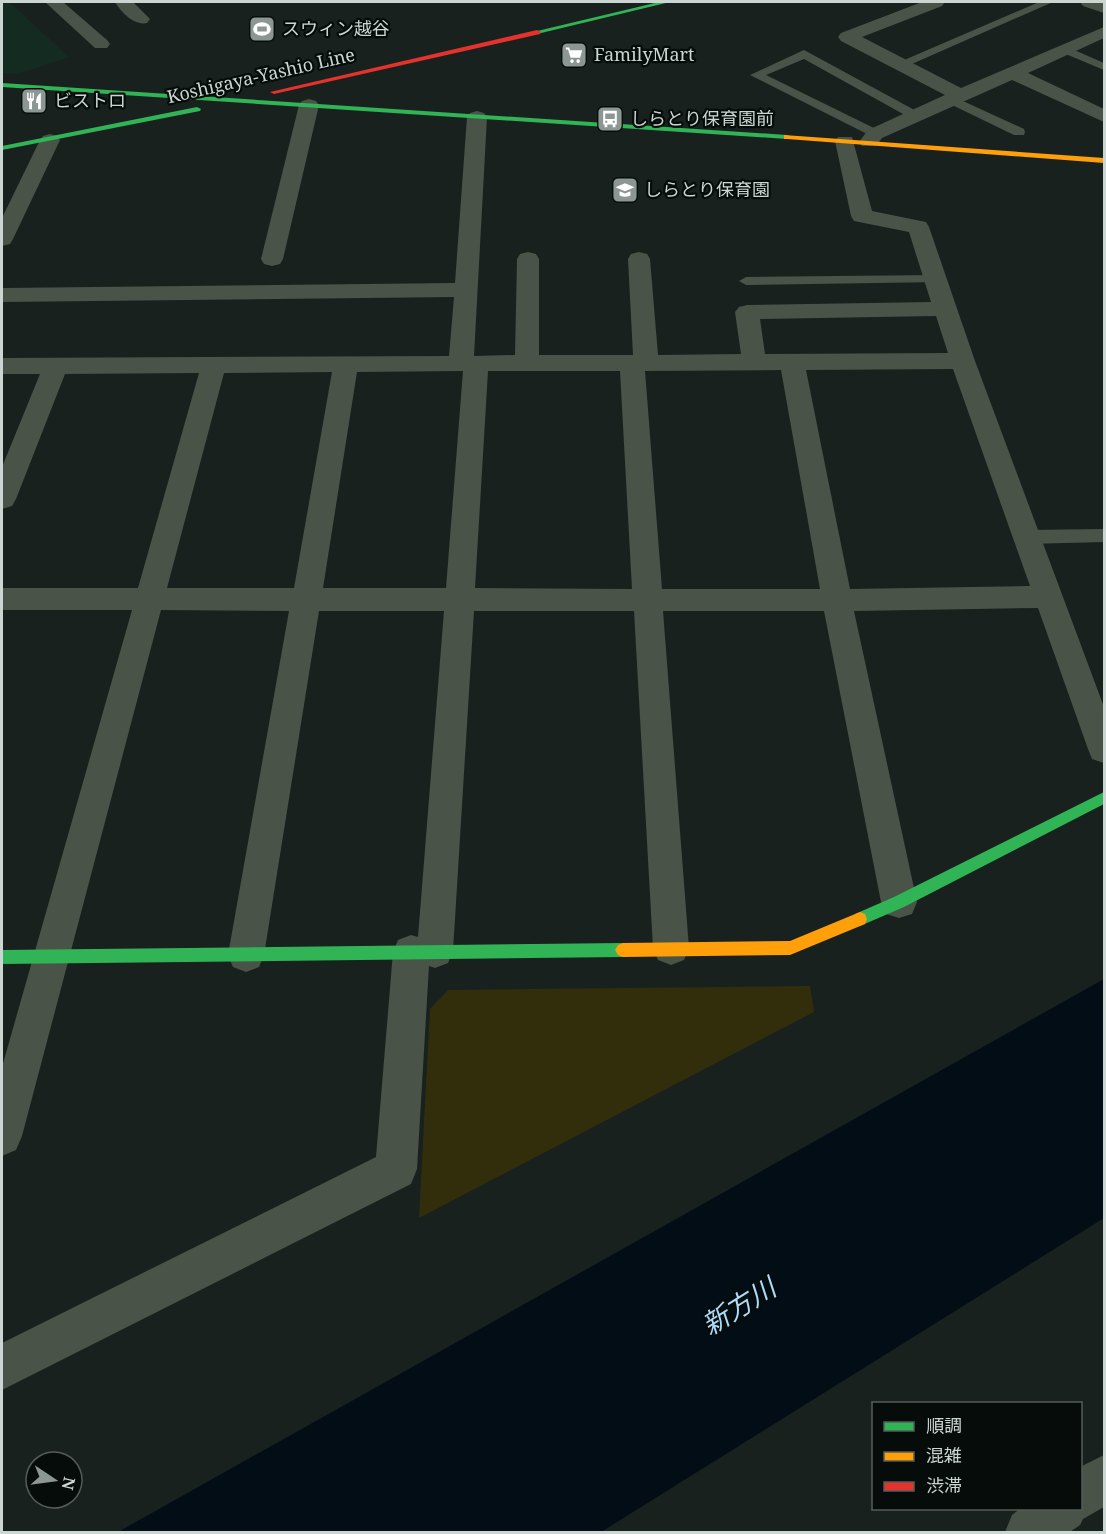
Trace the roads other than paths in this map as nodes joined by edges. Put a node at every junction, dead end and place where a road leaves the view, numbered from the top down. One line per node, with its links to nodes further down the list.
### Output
1 (52, 2): 11 (street)
2 (123, 2): 9 (street)
3 (666, 2): 7 (street, Koshigaya-Yashio Line)
4 (936, 2): 13 (street)
5 (1047, 2): 13 (lane)
6 (1089, 2): 8 (street)
7 (629, 6): 15 (street, Koshigaya-Yashio Line)
8 (1104, 8)
9 (141, 19)
10 (1104, 32): 12 (street)
11 (101, 44)
12 (1065, 50): 14 (lane); 16 (street)
13 (901, 64): 18 (street)
14 (1104, 68)
15 (361, 72): 19 (street, Koshigaya-Yashio Line); 21 (street)
16 (1013, 73): 18 (street); 23 (street)
17 (2, 85): 19 (street)
18 (957, 98): 22 (street); 26 (lane)
19 (238, 101): 20 (street); 28 (street, Koshigaya-Yashio Line)
20 (309, 105): 21 (street); 33 (street)
21 (381, 110): 24 (street)
22 (916, 116): 27 (street); 27 (lane)
23 (1104, 116)
24 (477, 117): 29 (street); 38 (street)
25 (89, 119): 28 (street)
26 (1019, 132)
27 (872, 138): 29 (street); 31 (street)
28 (50, 140): 30 (street, Koshigaya-Yashio Line); 32 (street)
29 (845, 141): 36 (street)
30 (2, 148)
31 (1104, 161)
32 (2, 238)
33 (272, 259)
34 (528, 259): 44 (street)
35 (639, 259): 45 (street)
36 (936, 279): 37 (lane); 40 (street)
37 (746, 281)
38 (466, 290): 39 (street); 47 (street)
39 (2, 295)
40 (945, 309): 41 (street); 42 (street)
41 (963, 361): 43 (street); 53 (street)
42 (754, 362): 43 (street); 45 (street)
43 (792, 362): 60 (street)
44 (527, 363): 45 (street); 47 (street)
45 (639, 363): 56 (street)
46 (346, 364): 47 (street); 48 (street); 55 (street)
47 (469, 364): 58 (street)
48 (214, 365): 50 (street); 59 (street)
49 (2, 366): 50 (street)
50 (56, 366): 51 (street)
51 (2, 499)
52 (1104, 536): 53 (lane)
53 (1027, 537): 54 (street)
54 (1049, 597): 60 (street); 61 (street)
55 (307, 598): 58 (street); 59 (street); 66 (street)
56 (648, 598): 58 (street); 60 (street); 64 (street)
57 (2, 599): 59 (street)
58 (458, 599): 65 (street)
59 (149, 600): 68 (street)
60 (837, 600): 63 (street)
61 (1104, 749)
62 (1104, 798): 63 (street)
63 (899, 902): 64 (street)
64 (671, 948): 65 (street)
65 (423, 952): 66 (street); 70 (street)
66 (246, 955): 68 (street)
67 (2, 957): 68 (street)
68 (51, 957): 69 (street)
69 (2, 1136)
70 (2, 1367)
71 (1104, 1479): 72 (street)
72 (1082, 1495)
73 (1062, 1510): 74 (street)
74 (1029, 1533)

